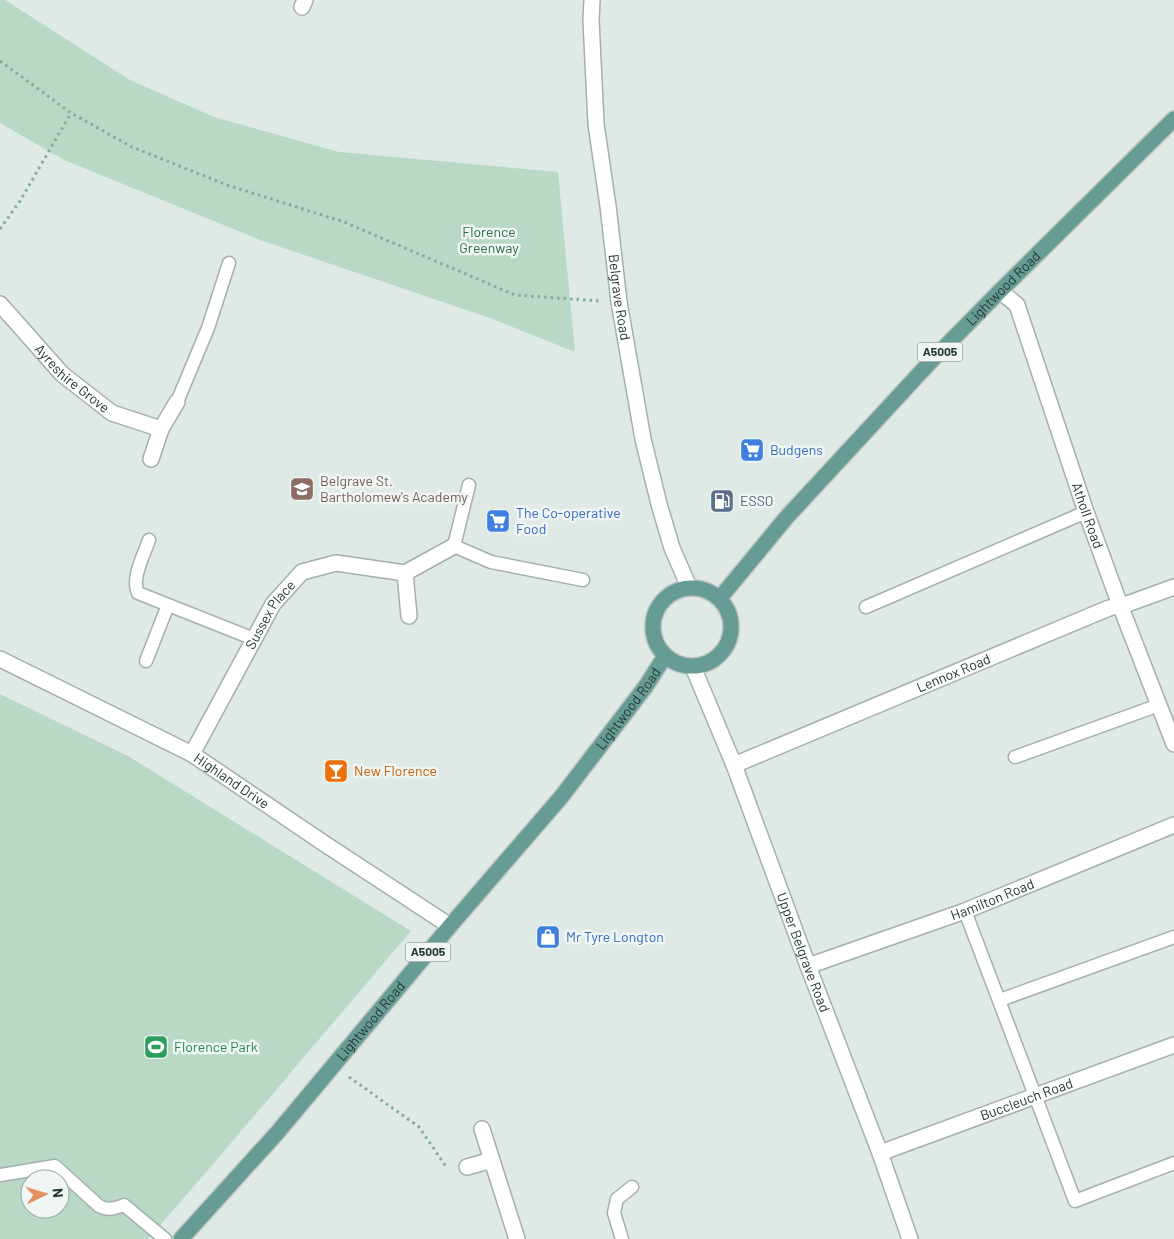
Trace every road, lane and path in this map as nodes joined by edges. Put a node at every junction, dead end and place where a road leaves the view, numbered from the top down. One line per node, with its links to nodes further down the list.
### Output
1 (592, 0): 8 (street, Belgrave Road)
2 (0, 61): 3 (path)
3 (71, 113): 5 (path); 8 (path)
4 (1174, 119): 7 (main road, Lightwood Road / A5005)
5 (0, 229)
6 (229, 263): 10 (lane)
7 (1000, 290): 14 (street, Atholl Road); 21 (main road, Lightwood Road / A5005)
8 (618, 302): 19 (street, Belgrave Road)
9 (1, 306): 11 (street, Ayreshire Grove)
10 (177, 402): 11 (street)
11 (161, 429): 12 (street)
12 (151, 459)
13 (469, 485): 16 (lane)
14 (1086, 512): 23 (street, Atholl Road); 24 (lane)
15 (149, 540): 22 (lane)
16 (454, 546): 17 (street); 18 (lane)
17 (405, 573): 25 (street); 26 (street, Sussex Place)
18 (583, 580)
19 (689, 587): 21 (main road); 27 (main road)
20 (1174, 587): 23 (street, Lennox Road)
21 (720, 598): 30 (main road)
22 (168, 605): 26 (lane); 29 (lane)
23 (1120, 606): 31 (street, Atholl Road); 35 (street, Lennox Road)
24 (866, 607)
25 (409, 616)
26 (254, 639): 33 (street, Sussex Place)
27 (665, 656): 30 (main road); 38 (main road, Lightwood Road / A5005)
28 (0, 659): 33 (street, Highland Drive)
29 (146, 661)
30 (693, 666): 35 (street, Upper Belgrave Road)
31 (1159, 705): 32 (street, Atholl Road); 34 (lane)
32 (1174, 744)
33 (192, 754): 38 (street, Highland Drive)
34 (1015, 756)
35 (734, 764): 40 (street, Upper Belgrave Road)
36 (1174, 824): 37 (street, Hamilton Road)
37 (966, 910): 40 (street, Hamilton Road); 41 (lane)
38 (450, 926): 43 (main road, Lightwood Road / A5005)
39 (1174, 937): 41 (lane)
40 (808, 966): 46 (street, Upper Belgrave Road)
41 (1000, 1000): 44 (lane)
42 (1174, 1045): 44 (street, Buccleuch Road)
43 (333, 1066): 49 (path); 53 (main road, Lightwood Road / A5005)
44 (1035, 1096): 46 (street, Buccleuch Road); 48 (lane)
45 (482, 1129): 47 (street)
46 (880, 1153): 56 (street, Upper Belgrave Road)
47 (492, 1160): 49 (street); 54 (street)
48 (1174, 1163)
49 (466, 1167)
50 (0, 1175): 52 (lane)
51 (632, 1187): 55 (lane)
52 (166, 1239)
53 (181, 1239)
54 (517, 1239)
55 (622, 1239)
56 (910, 1239)

